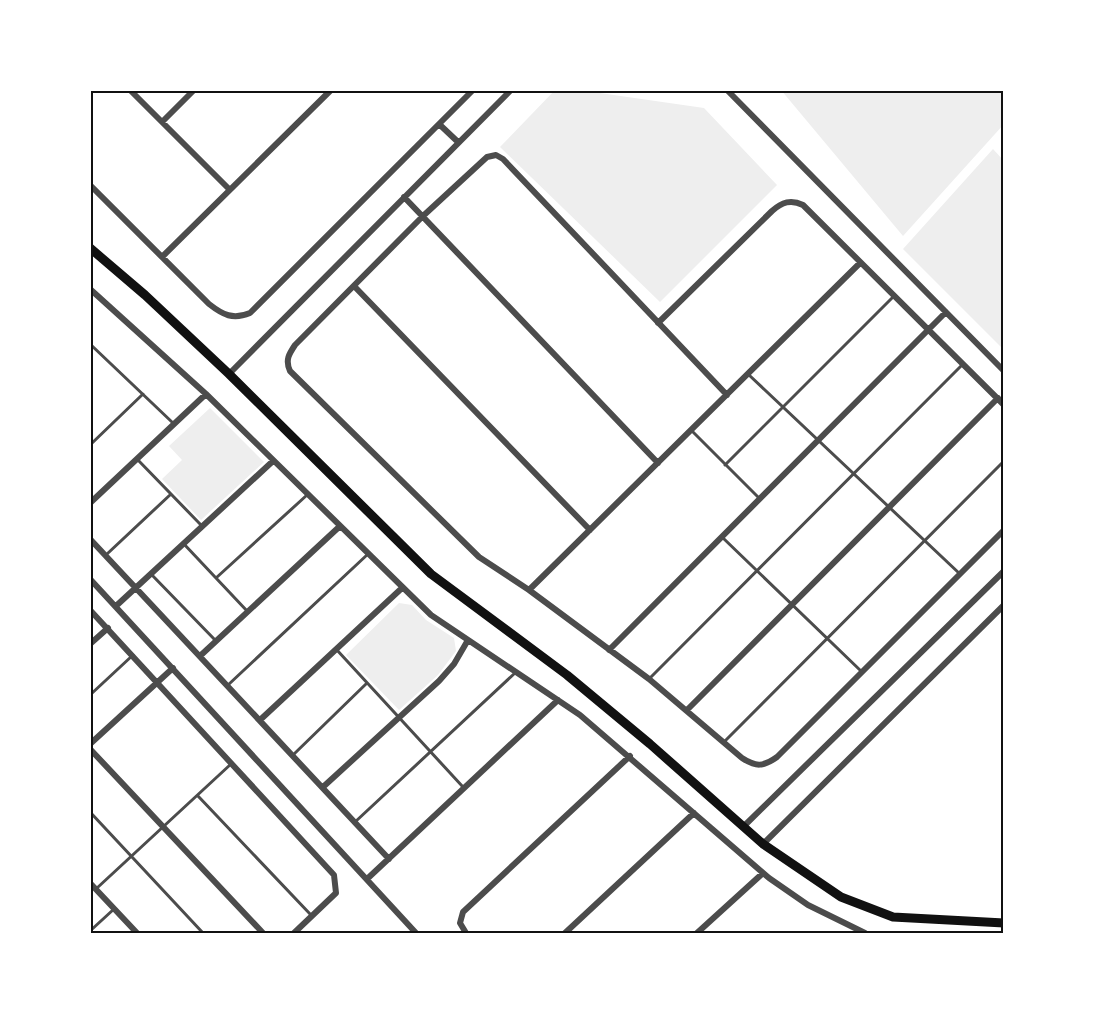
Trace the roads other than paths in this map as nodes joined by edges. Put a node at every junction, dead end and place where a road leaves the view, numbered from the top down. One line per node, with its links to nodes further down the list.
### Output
1 (130, 90): 7 (street)
2 (194, 90): 7 (street)
3 (331, 90): 11 (street)
4 (473, 90): 8 (street)
5 (511, 90): 9 (street)
6 (726, 90): 20 (street)
7 (162, 122): 11 (street)
8 (439, 124): 9 (street); 15 (street)
9 (458, 142): 12 (street)
10 (90, 185): 15 (street)
11 (230, 190): 15 (street)
12 (404, 197): 13 (street); 26 (street)
13 (423, 216): 17 (street); 21 (street); 41 (street)
14 (90, 248): 26 (main road)
15 (162, 257)
16 (860, 263): 19 (street); 21 (street); 27 (street)
17 (354, 286): 51 (street); 67 (street)
18 (90, 289): 29 (street)
19 (894, 296): 22 (street); 33 (lane)
20 (946, 312): 22 (street); 25 (street)
21 (658, 323): 30 (street)
22 (928, 330): 24 (street); 36 (street)
23 (90, 344): 28 (lane)
24 (963, 364): 31 (street); 43 (lane)
25 (1004, 371)
26 (229, 374): 108 (main road)
27 (748, 374): 30 (street); 33 (lane)
28 (142, 394): 34 (lane); 37 (lane)
29 (206, 394): 34 (street); 39 (street)
30 (727, 395): 35 (street)
31 (998, 398): 32 (street); 48 (street)
32 (1004, 405)
33 (783, 407): 36 (lane); 42 (lane)
34 (174, 424): 38 (street)
35 (691, 430): 41 (street); 42 (lane)
36 (818, 440): 43 (lane); 46 (street)
37 (90, 445)
38 (137, 459): 44 (lane); 47 (street)
39 (273, 460): 45 (street); 49 (street)
40 (1004, 461): 55 (lane)
41 (658, 463): 51 (street)
42 (725, 465): 46 (lane)
43 (854, 474): 48 (lane); 59 (lane)
44 (171, 494): 49 (lane); 58 (lane)
45 (307, 495): 50 (street); 63 (lane)
46 (760, 499): 53 (street)
47 (90, 503)
48 (889, 507): 55 (lane); 68 (street)
49 (202, 526): 56 (street)
50 (339, 527): 57 (street); 72 (street)
51 (590, 530): 67 (street)
52 (1004, 530): 62 (street)
53 (722, 536): 59 (lane); 79 (street)
54 (90, 539): 58 (street)
55 (925, 540): 62 (lane); 74 (lane)
56 (183, 543): 61 (street); 63 (lane)
57 (368, 554): 66 (street); 88 (lane)
58 (105, 555): 65 (street)
59 (757, 571): 68 (lane); 85 (lane)
60 (1004, 571): 108 (street)
61 (151, 574): 65 (street); 76 (lane)
62 (960, 574): 83 (street)
63 (216, 578): 72 (lane)
64 (90, 579): 70 (street)
65 (136, 588): 70 (street); 81 (street)
66 (402, 588): 75 (street); 78 (street)
67 (529, 590): 79 (street)
68 (792, 604): 74 (lane); 91 (street)
69 (1004, 605): 109 (street)
70 (116, 606): 82 (street)
71 (90, 610): 73 (street)
72 (248, 612): 76 (street)
73 (108, 628): 77 (street); 80 (street)
74 (827, 638): 83 (lane); 94 (lane)
75 (468, 640): 84 (street); 92 (street)
76 (216, 641): 81 (street)
77 (90, 644)
78 (336, 649): 87 (lane); 93 (street)
79 (609, 650): 85 (street)
80 (133, 655): 86 (street); 89 (lane)
81 (200, 656): 88 (street)
82 (173, 668): 86 (street); 113 (street)
83 (862, 672): 94 (street)
84 (515, 673): 90 (street); 97 (lane)
85 (649, 679): 91 (street)
86 (159, 681): 95 (street); 100 (street)
87 (367, 683): 92 (lane); 98 (lane)
88 (228, 685): 93 (street)
89 (90, 695)
90 (558, 700): 99 (street); 102 (street)
91 (687, 710): 94 (street)
92 (399, 716): 97 (lane); 101 (street)
93 (260, 720): 98 (street)
94 (724, 742)
95 (90, 744)
96 (90, 749): 107 (street)
97 (432, 751): 102 (lane); 106 (lane)
98 (293, 755): 101 (street)
99 (630, 756): 105 (street); 125 (street)
100 (232, 763): 103 (lane); 117 (street)
101 (323, 787): 106 (street)
102 (464, 788): 111 (street)
103 (198, 795): 107 (lane); 117 (lane)
104 (90, 813): 110 (lane)
105 (694, 813): 112 (street); 126 (street)
106 (356, 822): 111 (street)
107 (163, 827): 110 (lane); 122 (street)
108 (743, 827): 109 (main road)
109 (763, 844): 118 (main road)
110 (131, 857): 115 (lane); 121 (lane)
111 (389, 859): 113 (street)
112 (763, 873): 127 (street); 128 (street)
113 (367, 879): 124 (street)
114 (90, 883): 115 (street)
115 (96, 890): 116 (street)
116 (114, 909): 119 (lane); 120 (street)
117 (312, 917): 123 (street)
118 (1004, 923)
119 (90, 931)
120 (137, 933)
121 (202, 933)
122 (263, 933)
123 (294, 933)
124 (416, 933)
125 (466, 933)
126 (565, 933)
127 (697, 933)
128 (865, 933)

